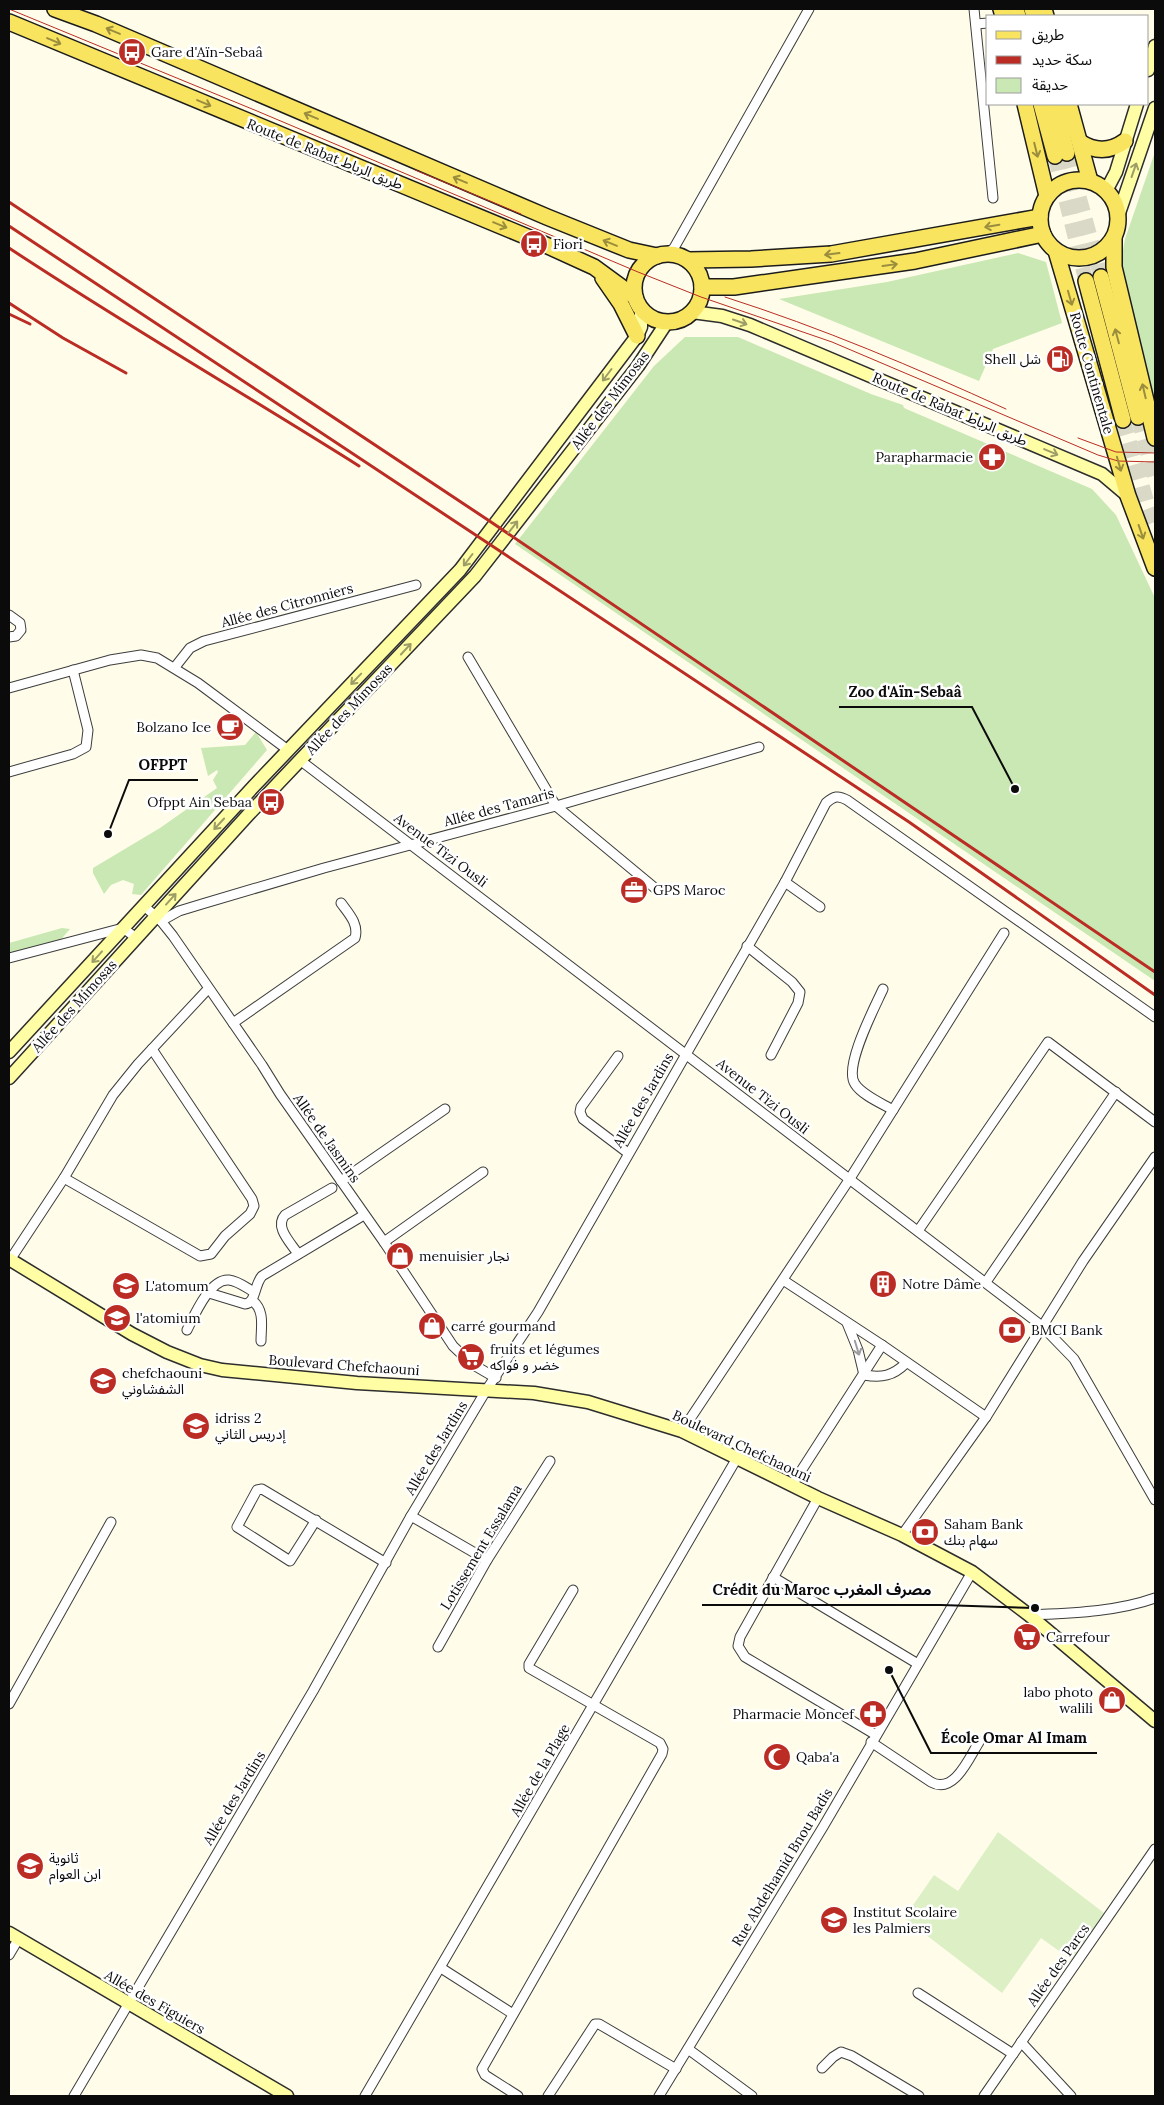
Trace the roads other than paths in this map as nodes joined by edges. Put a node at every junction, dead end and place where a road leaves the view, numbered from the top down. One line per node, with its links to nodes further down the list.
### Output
1 (55, 9): 26 (main road, Route de Rabat طريق الرباط, one-way to 1)
2 (809, 9): 26 (street)
3 (974, 9): 6 (street)
4 (9, 22): 28 (main road, Route de Rabat طريق الرباط, one-way to 28)
5 (986, 23): 6 (street)
6 (976, 24): 20 (street)
7 (1155, 46): 8 (main road)
8 (1149, 67)
9 (1025, 105): 19 (main road, one-way to 19)
10 (1041, 105): 11 (main road)
11 (1055, 105)
12 (1069, 105): 15 (main road)
13 (1137, 105): 16 (main road)
14 (1155, 108): 21 (main road, one-way to 14)
15 (1080, 142): 16 (main road); 17 (main road)
16 (1125, 142): 18 (main road)
17 (1090, 182): 18 (main road); 19 (main road)
18 (1106, 190): 21 (main road)
19 (1047, 196): 22 (main road)
20 (993, 198)
21 (1118, 216): 24 (main road)
22 (1040, 217): 23 (main road); 27 (main road, one-way to 27)
23 (1043, 234): 25 (main road); 29 (main road, one-way to 23)
24 (1114, 238): 25 (main road); 36 (main road, one-way to 24)
25 (1056, 251): 37 (main road, Route Continentale, one-way to 37)
26 (662, 255): 27 (main road); 30 (main road)
27 (688, 260): 29 (main road)
28 (594, 267): 30 (main road, Route de Rabat طريق الرباط); 33 (main road)
29 (702, 287): 31 (main road)
30 (638, 303): 32 (main road); 33 (main road, Allée des Mimosas)
31 (692, 312): 32 (main road); 37 (main road, Route de Rabat طريق الرباط, one-way to 37)
32 (667, 322): 48 (main road, Allée des Mimosas, one-way to 32)
33 (637, 336): 47 (main road, Allée des Mimosas, one-way to 47)
34 (1138, 417): 35 (main road, one-way to 35)
35 (1123, 420)
36 (1155, 438)
37 (1128, 496): 38 (main road, Route de Rabat طريق الرباط, one-way to 38)
38 (1155, 568)
39 (416, 585): 43 (street, Allée des Citronniers)
40 (9, 615): 41 (street)
41 (9, 638)
42 (468, 657): 50 (street)
43 (175, 668): 44 (street); 47 (street)
44 (73, 670): 45 (street); 49 (street)
45 (9, 688)
46 (759, 747): 50 (street, Allée des Tamaris)
47 (288, 750): 55 (main road, Allée des Mimosas, one-way to 55)
48 (301, 761): 51 (street, Avenue Tizi Ousli); 57 (main road, Allée des Mimosas, one-way to 48)
49 (9, 772)
50 (556, 806): 51 (street, Allée des Tamaris); 53 (street)
51 (411, 845): 57 (street, Allée des Tamaris); 69 (street, Avenue Tizi Ousli)
52 (785, 882): 56 (street); 61 (street, Allée des Jardins); 65 (street, Allée des Jardins)
53 (656, 889)
54 (341, 903): 66 (street)
55 (144, 906): 57 (street, Allée de Jasmins); 58 (main road, Allée des Mimosas)
56 (820, 907)
57 (158, 919): 60 (main road, Allée des Mimosas); 63 (street, Allée de Jasmins)
58 (123, 928): 60 (street); 62 (street); 68 (main road, Allée des Mimosas, one-way to 68)
59 (1004, 933): 75 (street)
60 (135, 937): 72 (main road, Allée des Mimosas)
61 (747, 946): 69 (street, Allée des Jardins); 70 (street)
62 (9, 958)
63 (208, 989): 66 (street, Allée de Jasmins); 67 (street)
64 (883, 989): 75 (street)
65 (1155, 1017)
66 (233, 1023): 82 (street, Allée de Jasmins)
67 (152, 1049): 80 (street); 80 (street)
68 (9, 1052)
69 (685, 1053): 77 (street, Allée des Jardins); 81 (street, Avenue Tizi Ousli)
70 (771, 1055)
71 (618, 1056): 77 (street)
72 (9, 1078)
73 (1116, 1092): 76 (street); 85 (street); 90 (street)
74 (445, 1109): 82 (street)
75 (893, 1110): 81 (street)
76 (1155, 1122)
77 (628, 1153): 100 (street, Allée des Jardins)
78 (1155, 1157): 94 (street)
79 (483, 1172): 86 (street)
80 (64, 1178): 88 (street)
81 (849, 1180): 85 (street, Avenue Tizi Ousli); 89 (street)
82 (341, 1181): 84 (street, Allée de Jasmins)
83 (332, 1188): 87 (street)
84 (364, 1214): 86 (street, Allée de Jasmins); 87 (street)
85 (918, 1231): 90 (street, Avenue Tizi Ousli)
86 (384, 1242): 100 (street, Allée de Jasmins)
87 (298, 1254): 92 (street)
88 (9, 1260): 101 (main road, Boulevard Chefchaouni)
89 (783, 1280): 93 (street); 103 (street)
90 (986, 1282): 94 (street, Avenue Tizi Ousli)
91 (209, 1293): 92 (street); 92 (street); 95 (street)
92 (253, 1297): 96 (street)
93 (847, 1322): 97 (street); 99 (street, one-way to 99)
94 (1042, 1326): 102 (street); 108 (street, Avenue Tizi Ousli)
95 (186, 1330)
96 (261, 1341)
97 (882, 1345): 98 (street); 99 (street)
98 (906, 1363): 99 (street); 102 (street)
99 (864, 1375): 106 (street)
100 (496, 1378): 101 (street, Allée des Jardins)
101 (488, 1390): 103 (main road, Boulevard Chefchaouni); 109 (street, Allée des Jardins)
102 (986, 1417): 112 (street)
103 (682, 1431): 104 (main road, Boulevard Chefchaouni)
104 (738, 1458): 106 (main road, Boulevard Chefchaouni); 123 (street, Allée de la Plage)
105 (550, 1461): 113 (street, Lotissement Essalama)
106 (792, 1485): 107 (main road, Boulevard Chefchaouni)
107 (818, 1498): 112 (main road, Boulevard Chefchaouni); 116 (street)
108 (1155, 1500)
109 (412, 1516): 113 (street); 114 (street, Allée des Jardins)
110 (316, 1520): 110 (street); 114 (street)
111 (111, 1522): 122 (street)
112 (902, 1535): 115 (main road, Boulevard Chefchaouni)
113 (487, 1560): 120 (street, Lotissement Essalama)
114 (386, 1562): 132 (street, Allée des Jardins)
115 (972, 1572): 119 (main road, Boulevard Chefchaouni); 121 (street, Rue Abdelhamid Bnou Badis)
116 (773, 1578): 121 (street); 125 (street)
117 (573, 1590): 123 (street)
118 (1155, 1598): 119 (street)
119 (1030, 1615): 124 (main road, Boulevard Chefchaouni)
120 (438, 1647)
121 (918, 1664): 125 (street, Rue Abdelhamid Bnou Badis)
122 (9, 1704)
123 (594, 1705): 130 (street, Allée de la Plage); 133 (street)
124 (1155, 1721)
125 (874, 1739): 126 (street); 135 (street, Rue Abdelhamid Bnou Badis)
126 (979, 1742)
127 (1155, 1849): 134 (street, Allée des Parcs)
128 (14, 1936): 129 (street); 132 (main road, Allée des Figuiers)
129 (9, 1955)
130 (441, 1968): 133 (street); 141 (street, Allée de la Plage)
131 (918, 1993): 136 (street)
132 (128, 2003): 139 (street, Allée des Jardins); 140 (main road, Allée des Figuiers)
133 (513, 2014): 142 (street)
134 (1021, 2042): 136 (street, Allée des Parcs); 148 (street)
135 (688, 2048): 138 (street, Rue Abdelhamid Bnou Badis); 145 (street)
136 (1013, 2054): 147 (street, Allée des Parcs)
137 (822, 2068): 146 (street)
138 (676, 2069): 143 (street); 144 (street, Rue Abdelhamid Bnou Badis)
139 (74, 2096)
140 (287, 2096)
141 (365, 2096)
142 (518, 2096)
143 (548, 2096)
144 (659, 2096)
145 (752, 2096)
146 (919, 2096)
147 (984, 2096)
148 (1071, 2096)

